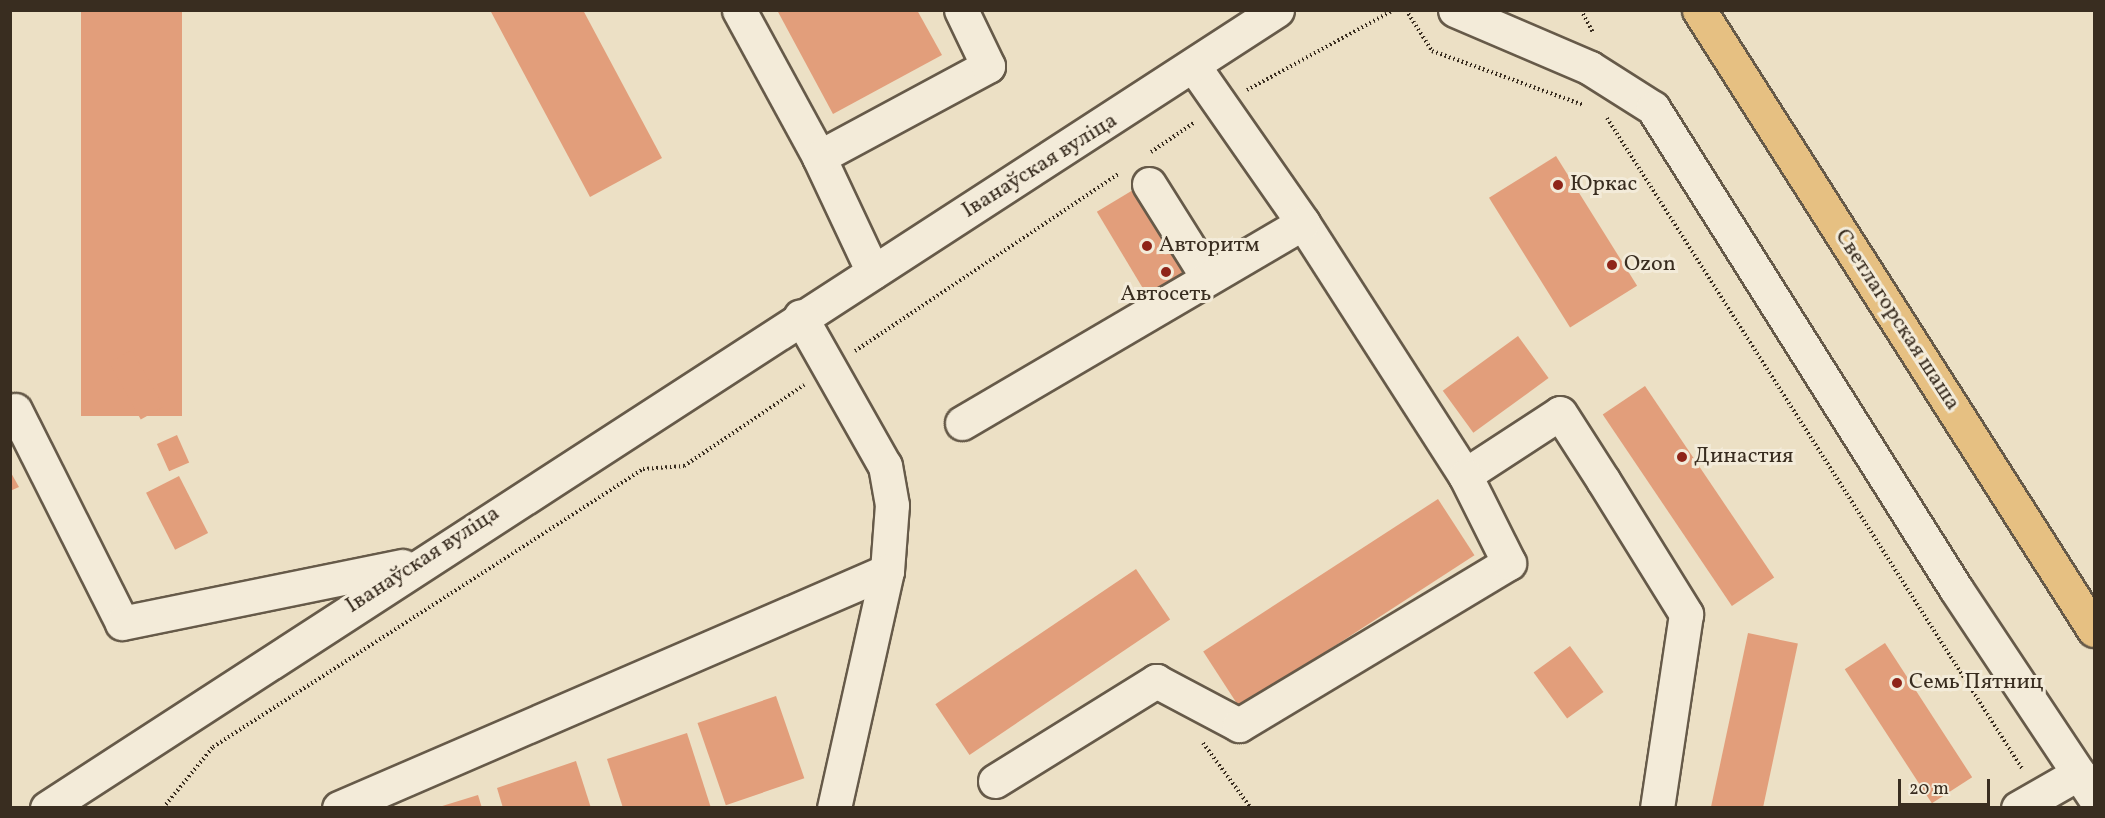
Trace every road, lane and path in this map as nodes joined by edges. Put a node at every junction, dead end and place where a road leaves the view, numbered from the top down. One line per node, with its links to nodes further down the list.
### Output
1 (739, 10): 12 (street)
2 (961, 10): 12 (street)
3 (1277, 10): 8 (street, Іванаўская вуліца)
4 (1394, 10): 9 (path)
5 (1406, 10): 10 (path)
6 (1455, 10): 26 (street)
7 (1699, 10): 24 (main road, Светлагорская шаша)
8 (1195, 68): 9 (street); 15 (street, Іванаўская вуліца)
9 (1223, 103): 13 (path); 14 (street)
10 (1592, 108)
11 (1603, 111): 27 (path)
12 (819, 157): 15 (street)
13 (1139, 170): 16 (street); 18 (path)
14 (1303, 223): 16 (street); 21 (street)
15 (873, 272): 17 (street, Іванаўская вуліца)
16 (1206, 275): 20 (street)
17 (800, 316): 18 (street); 22 (street, Іванаўская вуліца)
18 (828, 369): 23 (street); 29 (path)
19 (15, 410): 22 (street)
20 (962, 423)
21 (1465, 475): 25 (street); 32 (street)
22 (418, 563): 28 (street, Іванаўская вуліца)
23 (887, 571): 30 (street); 31 (street)
24 (2094, 630)
25 (995, 781)
26 (2087, 785): 27 (street)
27 (2028, 801)
28 (47, 807)
29 (163, 807)
30 (339, 807)
31 (834, 807)
32 (1657, 807)

